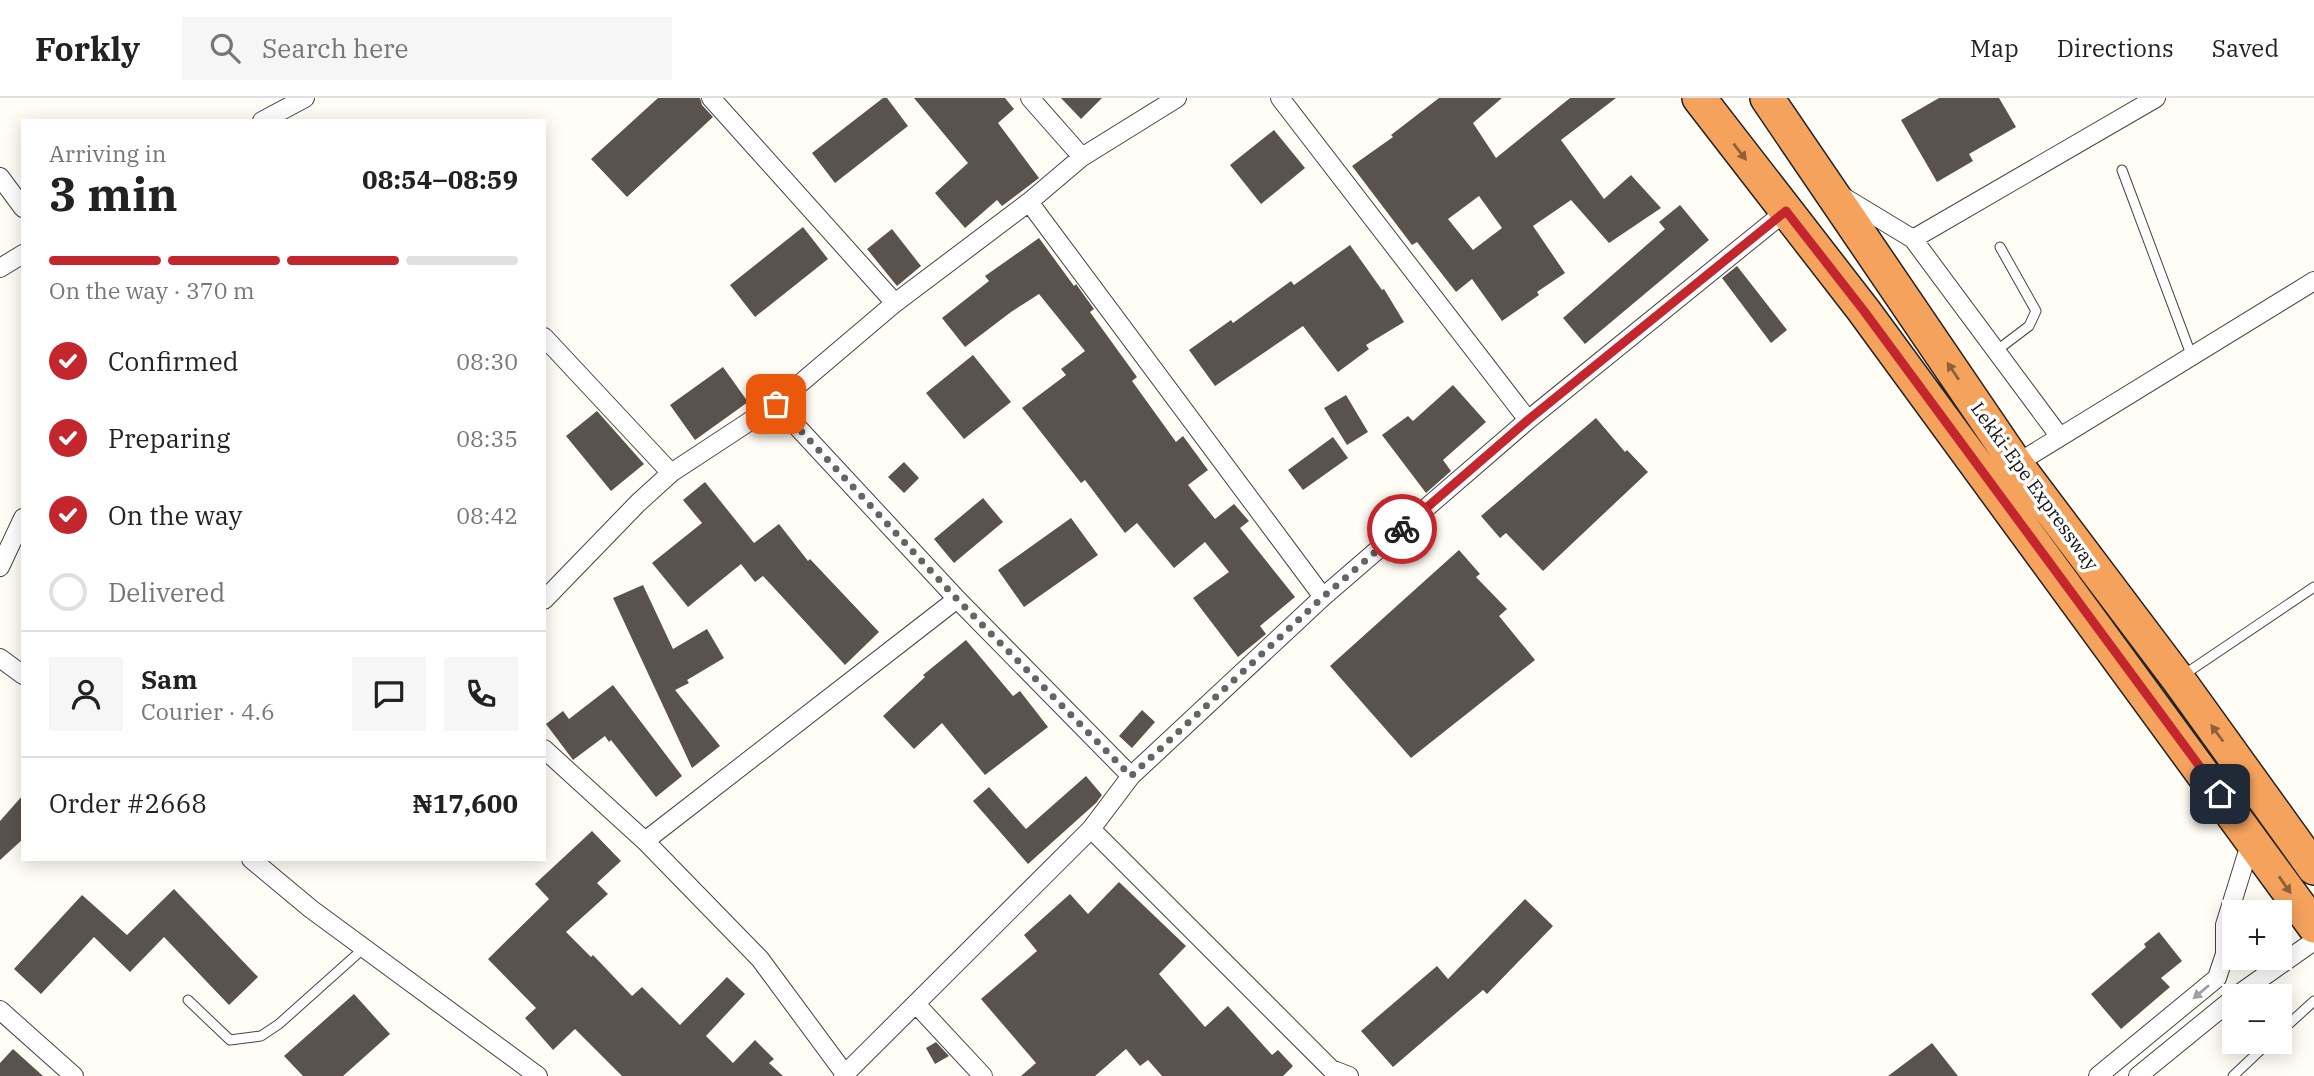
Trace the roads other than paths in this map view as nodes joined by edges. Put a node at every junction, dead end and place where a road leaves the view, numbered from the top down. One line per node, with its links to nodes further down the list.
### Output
1 (305, 98): 9 (street)
2 (711, 98): 22 (street)
3 (1030, 98): 10 (street)
4 (1177, 98): 10 (street)
5 (1280, 98): 27 (street)
6 (1699, 98): 16 (highway, Lekki-Epe Expressway, one-way to 16)
7 (1767, 98): 13 (highway, Lekki-Epe Expressway)
8 (2156, 98): 17 (street)
9 (266, 119)
10 (1082, 157): 14 (street)
11 (2122, 170): 25 (lane)
12 (0, 177): 15 (street)
13 (1826, 188): 17 (street); 29 (highway, Lekki-Epe Expressway, one-way to 13)
14 (1029, 202): 22 (street); 34 (street)
15 (21, 205)
16 (1786, 211): 27 (street); 43 (highway, Lekki-Epe Expressway)
17 (1913, 239): 24 (street)
18 (2000, 247): 24 (lane)
19 (21, 255): 20 (street)
20 (0, 268)
21 (2314, 281): 25 (street)
22 (895, 303): 26 (street)
23 (546, 339): 30 (street)
24 (1996, 351): 28 (street)
25 (2192, 356): 28 (street)
26 (776, 404): 30 (street); 36 (street)
27 (1528, 420): 34 (street)
28 (2060, 437): 29 (street)
29 (2016, 464): 39 (highway, Lekki-Epe Expressway)
30 (671, 473): 35 (street)
31 (21, 522): 32 (street)
32 (0, 567)
33 (2314, 587): 39 (lane)
34 (1323, 597): 41 (street)
35 (546, 598)
36 (957, 599): 41 (street); 44 (street)
37 (0, 658): 38 (street)
38 (21, 674)
39 (2178, 679): 46 (highway, Lekki-Epe Expressway, one-way to 39)
40 (546, 751): 44 (street)
41 (1131, 776): 42 (street)
42 (1091, 829): 53 (street); 58 (street)
43 (2252, 838): 47 (highway, Lekki-Epe Expressway, one-way to 47); 64 (street, one-way to 64)
44 (645, 841): 59 (street)
45 (253, 861): 49 (street)
46 (2314, 868)
47 (2314, 926)
48 (2314, 941): 50 (street)
49 (365, 948): 51 (lane); 61 (street)
50 (2252, 984)
51 (188, 1000)
52 (2314, 1001): 56 (lane)
53 (916, 1004): 59 (street); 62 (street)
54 (2222, 1007): 65 (street)
55 (0, 1010): 60 (street)
56 (2292, 1021)
57 (2256, 1054): 66 (lane)
58 (1327, 1073): 63 (street)
59 (844, 1075)
60 (74, 1076)
61 (538, 1076)
62 (982, 1076)
63 (1349, 1076)
64 (2098, 1076)
65 (2138, 1076)
66 (2233, 1076)

